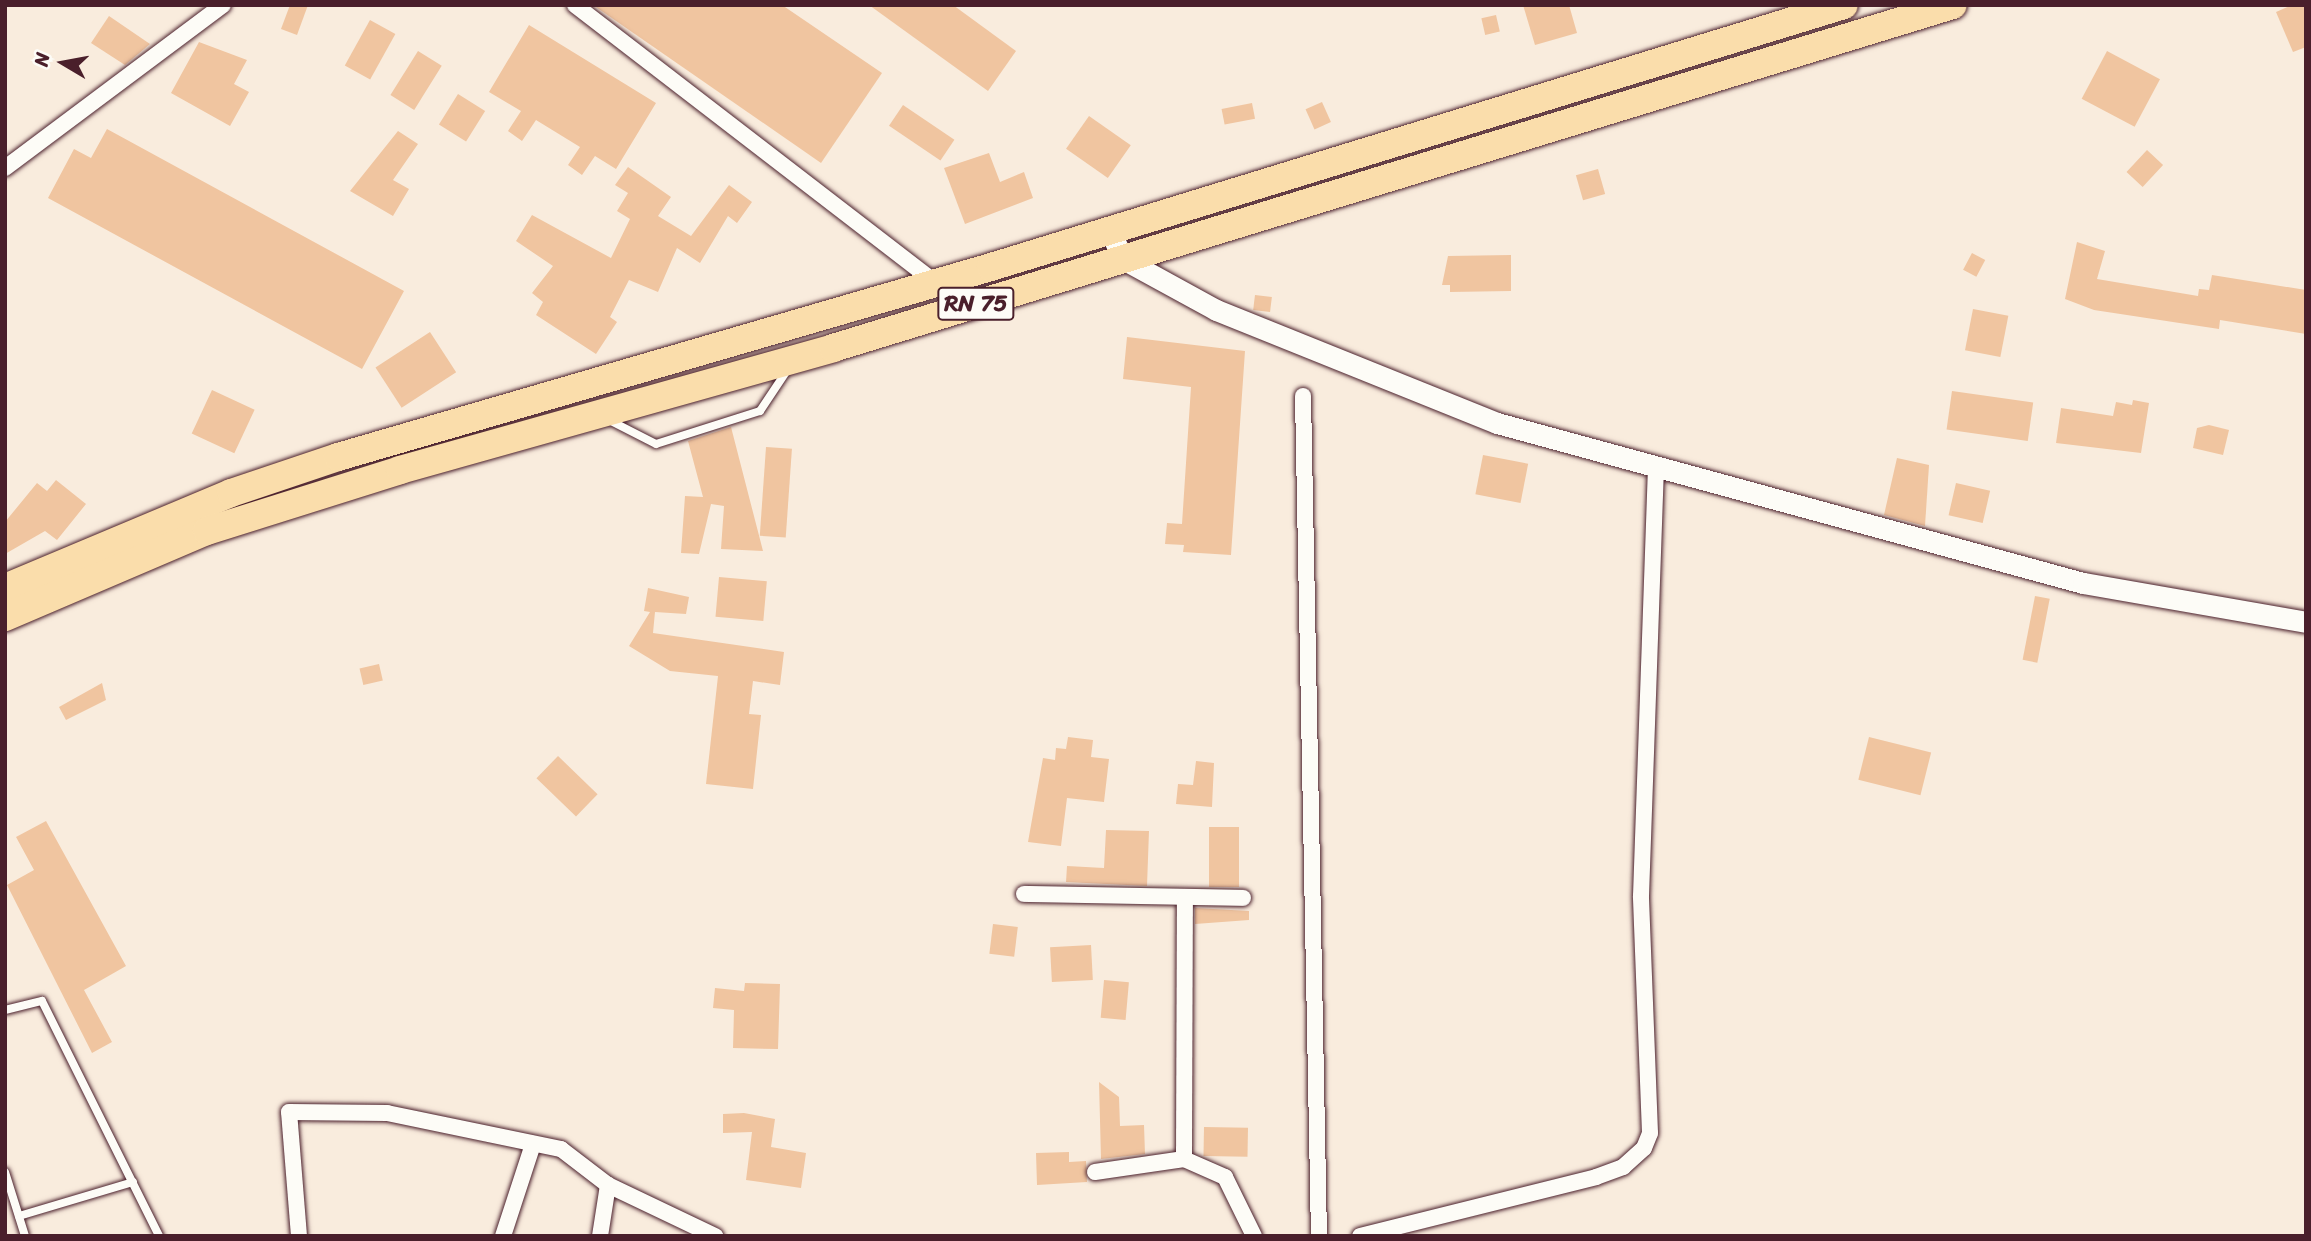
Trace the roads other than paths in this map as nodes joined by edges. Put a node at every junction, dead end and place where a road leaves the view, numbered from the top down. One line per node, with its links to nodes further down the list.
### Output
1 (223, 5): 5 (street)
2 (575, 5): 8 (street)
3 (1844, 5): 6 (highway, RN 75)
4 (1953, 5): 7 (highway, RN 75)
5 (5, 168)
6 (1110, 231): 7 (street); 8 (highway, RN 75)
7 (1123, 259): 9 (highway, RN 75); 12 (street)
8 (936, 283): 13 (highway, RN 75)
9 (795, 359): 11 (highway, RN 75); 11 (lane)
10 (1303, 396): 34 (street)
11 (598, 414): 14 (highway, RN 75)
12 (1656, 467): 15 (street); 35 (street)
13 (5, 588)
14 (5, 617)
15 (2306, 622)
16 (1024, 894): 17 (street)
17 (1185, 897): 18 (street); 21 (street)
18 (1242, 898)
19 (5, 1010): 24 (lane)
20 (533, 1144): 25 (street); 30 (street); 31 (street)
21 (1184, 1159): 23 (street); 33 (street)
22 (5, 1172): 26 (lane)
23 (1095, 1172)
24 (133, 1182): 26 (lane); 29 (lane)
25 (608, 1185): 27 (street); 32 (street)
26 (19, 1216): 28 (lane)
27 (706, 1234)
28 (25, 1236)
29 (159, 1236)
30 (299, 1236)
31 (503, 1236)
32 (600, 1236)
33 (1254, 1236)
34 (1319, 1236)
35 (1360, 1236)

